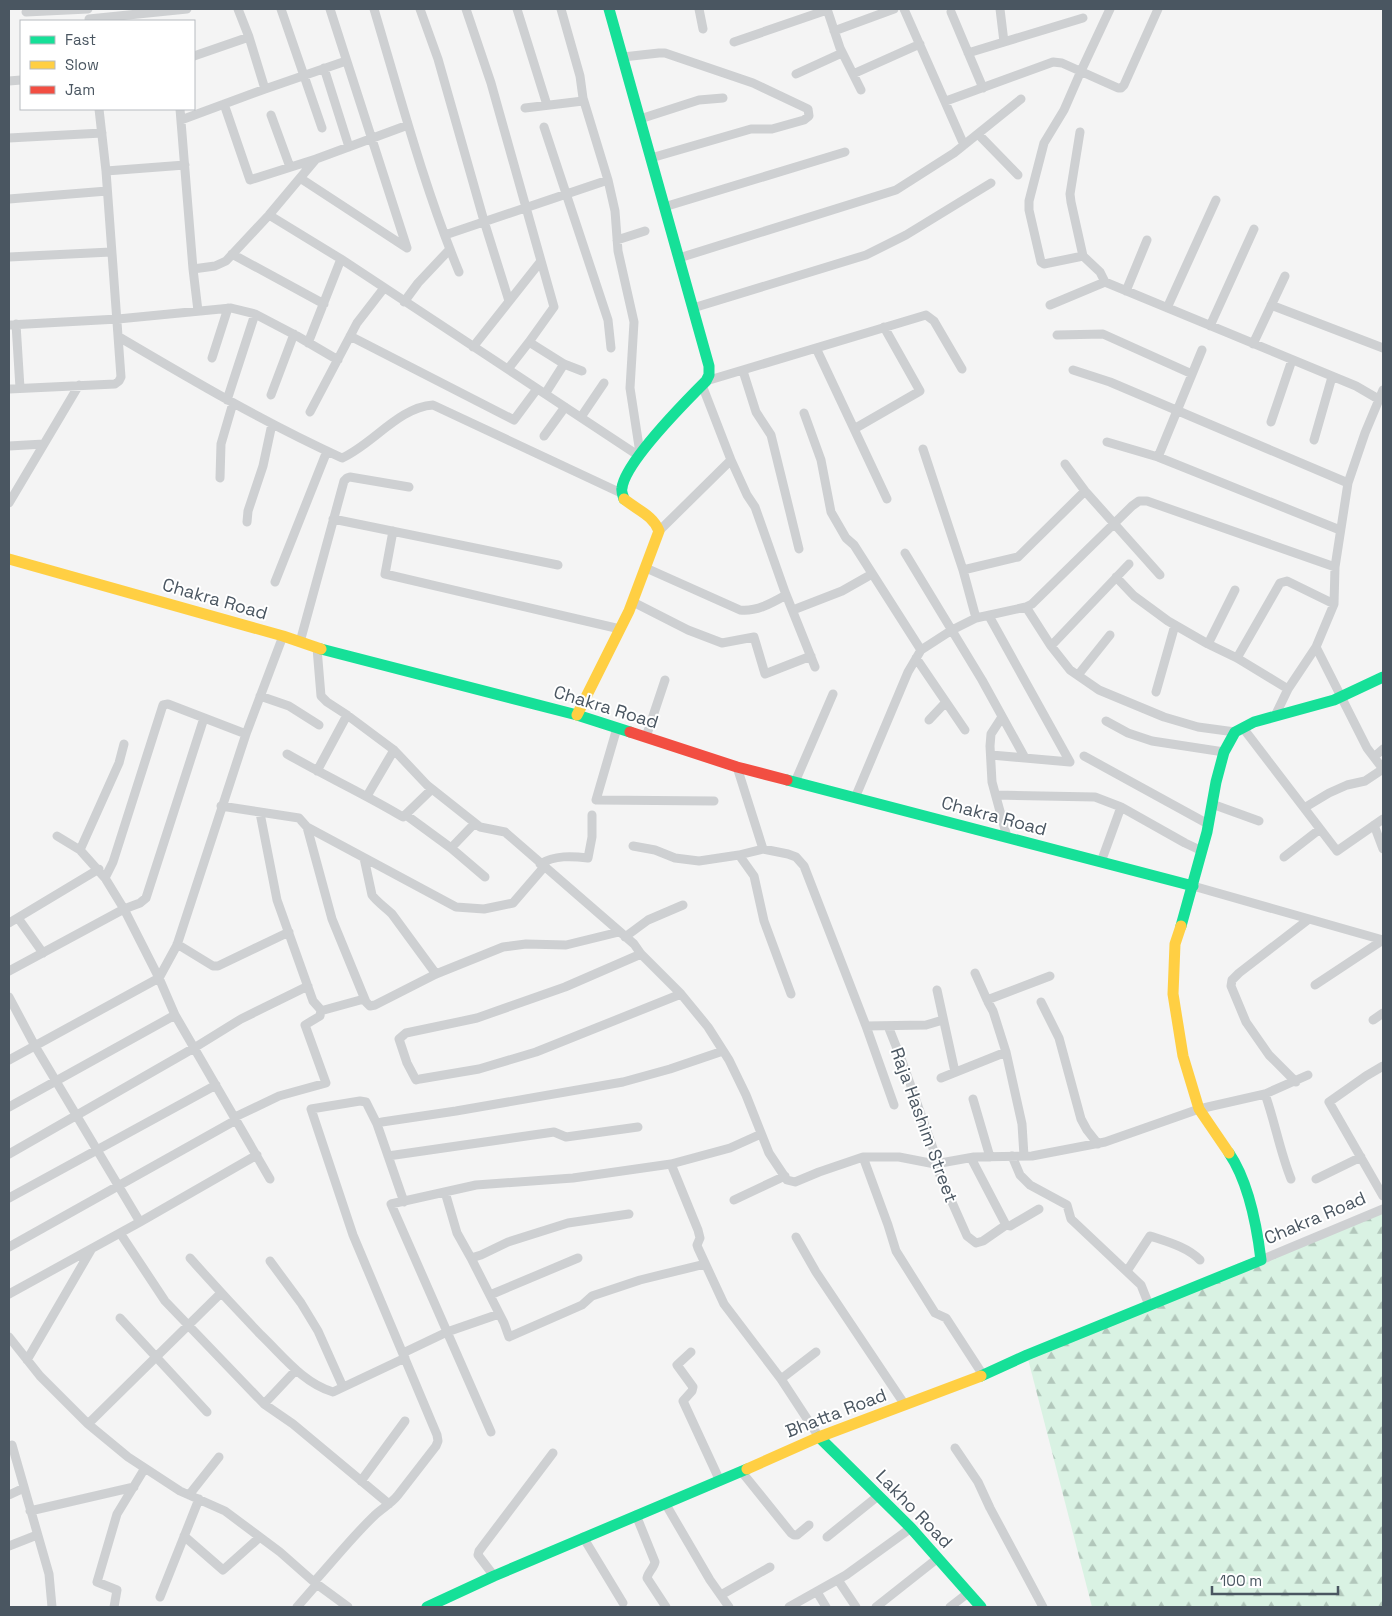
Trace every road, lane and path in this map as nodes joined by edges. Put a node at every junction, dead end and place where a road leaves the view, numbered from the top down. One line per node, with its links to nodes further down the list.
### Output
1 (88, 9): 20 (street); 22 (street)
2 (187, 9): 22 (street)
3 (238, 9): 25 (street)
4 (282, 9): 38 (street)
5 (330, 9): 33 (street)
6 (374, 9): 54 (street)
7 (420, 9): 81 (street)
8 (466, 9): 78 (street)
9 (517, 9): 47 (street)
10 (561, 9): 44 (street)
11 (611, 9): 32 (main road)
12 (699, 9): 23 (street)
13 (894, 9): 24 (street)
14 (904, 9): 28 (street)
15 (1000, 9): 27 (street)
16 (1110, 9): 35 (street)
17 (1158, 9): 35 (street)
18 (827, 10): 24 (street); 26 (street)
19 (951, 12): 30 (street)
20 (26, 14)
21 (1083, 18): 27 (street)
22 (89, 20)
23 (703, 29)
24 (834, 31): 29 (street)
25 (249, 37): 31 (street); 40 (street)
26 (734, 42)
27 (1004, 42): 30 (street)
28 (920, 44): 37 (street); 45 (street)
29 (842, 53): 36 (street); 37 (street)
30 (968, 53): 39 (street)
31 (195, 56)
32 (623, 57): 52 (main road); 65 (street)
33 (346, 60): 34 (street); 61 (street)
34 (324, 68): 38 (street); 63 (street)
35 (1081, 71): 39 (street); 90 (street)
36 (796, 74)
37 (853, 74): 41 (street)
38 (304, 75): 40 (street); 56 (street)
39 (983, 88): 45 (street)
40 (265, 89): 46 (street)
41 (861, 90)
42 (722, 98): 52 (street)
43 (1022, 100): 59 (street)
44 (583, 101): 47 (street); 72 (street)
45 (946, 101): 62 (street)
46 (224, 104): 53 (street); 68 (street)
47 (547, 105): 48 (street)
48 (525, 108)
49 (99, 110): 58 (street)
50 (180, 110): 53 (street)
51 (271, 115): 68 (street)
52 (640, 119): 65 (main road)
53 (181, 120): 67 (street)
54 (408, 125): 61 (street); 84 (street)
55 (544, 126): 75 (street)
56 (322, 128)
57 (1080, 132): 90 (street)
58 (102, 133): 60 (street); 69 (street)
59 (978, 134): 62 (street); 70 (street)
60 (9, 138)
61 (371, 139): 63 (street); 71 (street)
62 (964, 144): 92 (street)
63 (349, 147): 66 (street)
64 (845, 152): 79 (street)
65 (651, 158): 79 (main road)
66 (316, 159): 68 (street); 71 (street)
67 (185, 165): 69 (street); 95 (street)
68 (290, 167)
69 (106, 172): 74 (street)
70 (1018, 175)
71 (300, 178): 80 (street)
72 (608, 180): 75 (street); 85 (street)
73 (991, 183): 107 (street)
74 (107, 191): 76 (street); 88 (street)
75 (567, 193): 78 (street); 123 (street)
76 (9, 199)
77 (1216, 200): 108 (street)
78 (526, 207): 81 (street); 94 (street)
79 (664, 207): 92 (main road)
80 (269, 215): 89 (street); 93 (street)
81 (484, 222): 84 (street); 101 (street)
82 (1254, 229): 113 (street)
83 (645, 231): 85 (street)
84 (445, 235): 87 (street)
85 (617, 240): 164 (street)
86 (1147, 240): 100 (street)
87 (450, 249): 96 (street); 102 (street)
88 (111, 252): 91 (street); 111 (street)
89 (232, 254): 95 (street); 103 (street)
90 (1083, 256): 98 (street)
91 (9, 257)
92 (679, 258): 107 (main road)
93 (341, 259): 99 (street); 103 (street)
94 (541, 261): 101 (street); 119 (street)
95 (193, 269): 109 (street)
96 (459, 272)
97 (1285, 276): 105 (street)
98 (1105, 282): 100 (street); 104 (street)
99 (384, 288): 102 (street); 116 (street)
100 (1126, 291): 108 (street)
101 (509, 301): 122 (street)
102 (404, 302): 122 (street)
103 (324, 304): 120 (street)
104 (1050, 305)
105 (1271, 305): 121 (street); 125 (street)
106 (228, 308): 109 (street); 110 (street); 127 (street)
107 (693, 308): 139 (main road)
108 (1167, 308): 113 (street)
109 (198, 311): 111 (street)
110 (256, 314): 115 (street); 148 (street)
111 (118, 318): 112 (street); 118 (street)
112 (12, 325): 141 (street)
113 (1210, 326): 121 (street)
114 (884, 327): 124 (street); 132 (street); 156 (street)
115 (294, 334): 120 (street); 146 (street)
116 (350, 336): 128 (street); 143 (street)
117 (1058, 336): 136 (street)
118 (119, 337): 140 (street); 148 (street)
119 (529, 342): 130 (street); 131 (street)
120 (308, 343): 128 (street)
121 (1253, 344): 129 (street)
122 (473, 347): 131 (street)
123 (611, 348)
124 (816, 348): 135 (street); 156 (street)
125 (1383, 348)
126 (1202, 350): 136 (street)
127 (212, 358)
128 (338, 360): 151 (street)
129 (1292, 360): 137 (street); 154 (street)
130 (564, 364): 134 (street); 145 (street)
131 (508, 369): 143 (street)
132 (962, 369)
133 (1072, 370): 150 (street)
134 (582, 371)
135 (744, 371): 139 (street); 181 (street)
136 (1192, 374): 150 (street)
137 (1332, 376): 147 (street); 158 (street)
138 (604, 383): 153 (street)
139 (704, 383): 164 (main road); 166 (street)
140 (79, 385): 141 (street); 160 (street)
141 (20, 388): 142 (street)
142 (9, 389)
143 (537, 389): 145 (street)
144 (1383, 390): 147 (street)
145 (545, 394): 149 (street)
146 (271, 395)
147 (1382, 399): 169 (street)
148 (230, 402): 155 (street); 168 (street)
149 (566, 407): 153 (street); 157 (street)
150 (1178, 411): 165 (street); 169 (street)
151 (310, 412)
152 (804, 413): 189 (street)
153 (581, 417): 164 (street)
154 (1271, 422)
155 (272, 424): 163 (street); 176 (street)
156 (854, 429): 173 (street)
157 (544, 436)
158 (1314, 440)
159 (1107, 442): 165 (street)
160 (44, 444): 161 (street); 174 (street)
161 (9, 446)
162 (923, 449): 188 (street)
163 (327, 452): 172 (street); 192 (street)
164 (640, 453): 172 (main road)
165 (1158, 457): 178 (street)
166 (731, 460): 180 (street); 194 (street)
167 (1065, 464): 171 (street)
168 (220, 478)
169 (1348, 483): 178 (street)
170 (409, 487): 175 (street)
171 (1085, 491): 177 (street); 188 (street)
172 (621, 493): 180 (main road)
173 (887, 499)
174 (9, 503)
175 (334, 519): 179 (street); 206 (street)
176 (247, 522)
177 (1114, 523): 186 (street); 190 (street); 197 (street)
178 (1340, 530): 186 (street)
179 (393, 531): 185 (street); 202 (street)
180 (659, 531): 187 (main road)
181 (799, 549)
182 (905, 553): 203 (street)
183 (9, 559): 205 (main road, Chakra Road)
184 (1129, 564): 191 (street)
185 (558, 565)
186 (1335, 567): 196 (street)
187 (646, 568): 194 (street); 195 (main road)
188 (963, 570): 200 (street)
189 (872, 574): 198 (street); 211 (street)
190 (1160, 575)
191 (1116, 577): 201 (street); 208 (street)
192 (275, 582)
193 (1234, 590): 207 (street)
194 (786, 596): 198 (street)
195 (632, 602): 202 (main road); 212 (street)
196 (1334, 604): 209 (street); 213 (street)
197 (1026, 607): 199 (street); 208 (street)
198 (793, 610): 212 (street)
199 (989, 616): 200 (street); 245 (street)
200 (976, 618): 203 (street)
201 (1175, 625): 207 (street); 219 (street)
202 (620, 629): 225 (main road)
203 (952, 630): 211 (street); 227 (street)
204 (1110, 635): 215 (street)
205 (282, 636): 206 (main road, Chakra Road); 221 (street)
206 (300, 642): 210 (main road, Chakra Road)
207 (1208, 644): 213 (street)
208 (1051, 646): 215 (street)
209 (1316, 647): 218 (street); 222 (street)
210 (317, 648): 224 (street); 225 (main road, Chakra Road)
211 (919, 654): 223 (street); 253 (street)
212 (811, 656): 214 (street)
213 (1237, 658): 218 (street)
214 (814, 666)
215 (1078, 675): 234 (street)
216 (1383, 677): 222 (main road)
217 (665, 680): 236 (street)
218 (1288, 689): 226 (street)
219 (1156, 692)
220 (833, 694): 249 (street)
221 (260, 696): 231 (street); 235 (street)
222 (1342, 696): 226 (main road); 244 (street)
223 (946, 702): 229 (street); 233 (street)
224 (347, 715): 239 (street); 248 (street)
225 (577, 715): 232 (main road, Chakra Road)
226 (1275, 716): 234 (main road)
227 (1002, 717): 242 (street); 245 (street)
228 (204, 718): 235 (street); 284 (street); 287 (street)
229 (929, 720)
230 (1106, 720): 240 (street)
231 (319, 725)
232 (617, 728): 236 (main road, Chakra Road); 254 (street)
233 (965, 730)
234 (1239, 730): 240 (main road); 258 (street)
235 (246, 734): 256 (street)
236 (646, 738): 246 (main road, Chakra Road)
237 (124, 744): 275 (street)
238 (1383, 749): 244 (street)
239 (394, 750): 250 (street); 252 (street)
240 (1224, 752): 255 (main road)
241 (287, 754): 248 (street)
242 (991, 755): 245 (street); 251 (street)
243 (1084, 756): 265 (street)
244 (1374, 757): 247 (street)
245 (1025, 758)
246 (737, 767): 249 (main road, Chakra Road); 273 (street)
247 (1383, 769): 258 (street)
248 (316, 771): 252 (street)
249 (795, 782): 253 (main road, Chakra Road)
250 (432, 788): 260 (street); 264 (street)
251 (996, 795): 257 (street); 270 (street)
252 (367, 796): 260 (street)
253 (855, 798): 270 (main road, Chakra Road)
254 (714, 801)
255 (1212, 804): 263 (street); 265 (main road)
256 (221, 806): 259 (street); 294 (street)
257 (1121, 807): 276 (street); 280 (street)
258 (1304, 808): 268 (street)
259 (260, 813): 267 (street); 291 (street)
260 (406, 815): 272 (street)
261 (592, 815): 281 (street)
262 (1383, 819): 266 (street)
263 (1259, 821)
264 (475, 823): 272 (street); 281 (street)
265 (1208, 824): 276 (main road)
266 (1374, 825): 268 (street); 274 (street)
267 (307, 827): 279 (street); 308 (street)
268 (1320, 829): 278 (street)
269 (57, 836): 275 (street)
270 (1007, 837): 280 (main road, Chakra Road)
271 (633, 846): 277 (street)
272 (451, 848): 283 (street)
273 (762, 849): 277 (street); 316 (street)
274 (1383, 849)
275 (80, 850): 282 (street)
276 (1202, 851): 285 (main road)
277 (739, 856): 306 (street)
278 (1284, 857)
279 (364, 858): 281 (street); 299 (street)
280 (1101, 862): 285 (main road, Chakra Road)
281 (542, 865): 292 (street)
282 (99, 869): 284 (street); 288 (street)
283 (485, 877)
284 (105, 878): 287 (street)
285 (1193, 886): 289 (street); 334 (main road)
286 (683, 905): 292 (street)
287 (124, 909): 295 (street); 301 (street)
288 (18, 918): 290 (street); 295 (street)
289 (1309, 919): 293 (street); 328 (street)
290 (9, 923)
291 (289, 932): 294 (street); 303 (street)
292 (622, 935): 296 (street); 299 (street)
293 (1383, 940): 302 (street)
294 (177, 944): 301 (street)
295 (42, 953): 297 (street)
296 (641, 954): 305 (street); 305 (street)
297 (9, 971)
298 (975, 973): 309 (street)
299 (436, 974): 308 (street)
300 (1050, 976): 309 (street)
301 (158, 978): 313 (street); 318 (street)
302 (1315, 985)
303 (308, 986): 311 (street); 319 (street)
304 (937, 990): 314 (street)
305 (681, 994): 320 (street)
306 (791, 994)
307 (9, 997): 318 (street)
308 (364, 999): 311 (street)
309 (987, 1000): 321 (street)
310 (1041, 1002): 340 (street)
311 (321, 1010): 336 (street)
312 (1383, 1013): 315 (street)
313 (175, 1015): 319 (street); 327 (street)
314 (943, 1020): 317 (street); 324 (street)
315 (1373, 1020)
316 (866, 1026): 317 (street); 332 (street)
317 (888, 1026): 352 (street, Raja Hashim Street)
318 (35, 1046): 322 (street); 327 (street)
319 (194, 1048): 329 (street); 335 (street)
320 (723, 1051): 337 (street); 339 (street)
321 (1006, 1052): 324 (street); 346 (street)
322 (9, 1060)
323 (1383, 1066): 349 (street)
324 (955, 1072): 326 (street)
325 (1308, 1075): 328 (street)
326 (941, 1078)
327 (56, 1081): 333 (street); 335 (street)
328 (1296, 1082): 330 (street)
329 (216, 1085): 336 (street); 341 (street)
330 (1265, 1094): 334 (street); 355 (street)
331 (973, 1099): 348 (street)
332 (894, 1105)
333 (9, 1107)
334 (1200, 1108): 340 (street); 376 (main road)
335 (76, 1116): 341 (street); 342 (street)
336 (235, 1118): 343 (street); 357 (street)
337 (377, 1124): 344 (street); 392 (street)
338 (638, 1127): 344 (street)
339 (761, 1134): 351 (street); 353 (street)
340 (1098, 1144): 346 (street)
341 (96, 1149): 357 (street); 360 (street)
342 (9, 1154)
343 (257, 1155): 354 (street); 366 (street)
344 (388, 1156): 362 (street)
345 (1012, 1156): 346 (street); 348 (street); 379 (street)
346 (1024, 1156)
347 (863, 1157): 352 (street); 353 (street); 395 (street)
348 (990, 1157): 350 (street)
349 (1361, 1157): 356 (street); 359 (street)
350 (971, 1158): 352 (street); 367 (street)
351 (671, 1164): 358 (street); 378 (street)
352 (935, 1164): 367 (street, Raja Hashim Street)
353 (785, 1176): 361 (street)
354 (270, 1179)
355 (1291, 1179)
356 (1316, 1179)
357 (118, 1185): 366 (street); 370 (street)
358 (445, 1192): 362 (street); 373 (street)
359 (1383, 1196)
360 (9, 1198)
361 (734, 1200)
362 (404, 1202): 387 (street)
363 (1383, 1208): 376 (street, Chakra Road)
364 (1039, 1209): 367 (street)
365 (629, 1214): 373 (street)
366 (140, 1222): 368 (street)
367 (1006, 1226)
368 (120, 1233): 371 (street); 386 (street)
369 (796, 1237): 399 (street)
370 (9, 1247)
371 (91, 1249): 381 (street); 393 (street)
372 (190, 1258): 380 (street)
373 (471, 1258): 382 (street)
374 (578, 1258): 382 (street)
375 (1200, 1260): 379 (street)
376 (1261, 1260): 383 (main road, Bhatta Road)
377 (270, 1261): 397 (street)
378 (704, 1264): 384 (street); 396 (street)
379 (1127, 1271): 383 (street)
380 (221, 1293): 386 (street); 394 (street)
381 (9, 1294)
382 (490, 1295): 384 (street)
383 (1149, 1305): 395 (main road, Bhatta Road)
384 (499, 1314): 387 (street)
385 (120, 1318): 391 (street)
386 (189, 1324): 391 (street); 398 (street)
387 (447, 1332): 392 (street); 403 (street)
388 (9, 1336): 393 (street)
389 (691, 1352): 412 (street)
390 (816, 1352): 396 (street)
391 (156, 1356): 400 (street); 402 (street)
392 (404, 1356): 397 (street); 420 (street)
393 (27, 1360): 402 (street)
394 (296, 1370): 397 (street); 398 (street)
395 (983, 1375): 399 (main road, Bhatta Road)
396 (782, 1379): 404 (street)
397 (343, 1387)
398 (264, 1404): 411 (street)
399 (905, 1405): 404 (main road, Bhatta Road)
400 (207, 1412)
401 (404, 1421): 411 (street)
402 (88, 1424): 409 (street)
403 (490, 1432)
404 (820, 1437): 410 (main road, Bhatta Road); 417 (main road, Lakho Road)
405 (12, 1446): 414 (street)
406 (955, 1448): 454 (street)
407 (553, 1453): 433 (street)
408 (219, 1457): 416 (street)
409 (145, 1468): 413 (street); 416 (street)
410 (741, 1471): 412 (main road, Bhatta Road); 423 (street)
411 (361, 1481): 420 (street)
412 (720, 1481): 419 (main road, Bhatta Road)
413 (134, 1486): 421 (street); 442 (street)
414 (24, 1488): 415 (street); 421 (street)
415 (9, 1495)
416 (189, 1495): 418 (street)
417 (878, 1496): 424 (main road, Lakho Road); 429 (street)
418 (199, 1499): 426 (street); 427 (street)
419 (665, 1503): 422 (main road, Bhatta Road); 438 (street)
420 (389, 1504): 435 (street)
421 (30, 1511): 425 (street)
422 (636, 1515): 428 (main road, Bhatta Road); 446 (street)
423 (810, 1525)
424 (911, 1528): 431 (main road, Lakho Road); 434 (street)
425 (38, 1536): 430 (street); 441 (street)
426 (184, 1536): 427 (street); 439 (street)
427 (260, 1537): 435 (street)
428 (583, 1537): 433 (main road, Bhatta Road); 440 (street)
429 (827, 1537)
430 (9, 1546)
431 (938, 1558): 437 (main road, Lakho Road); 451 (street)
432 (770, 1567): 438 (street)
433 (494, 1576): 445 (main road, Bhatta Road)
434 (838, 1580): 436 (street); 450 (street)
435 (316, 1583): 443 (street); 444 (street)
436 (817, 1592): 448 (street); 449 (street)
437 (968, 1593): 452 (street); 453 (main road, Lakho Road)
438 (721, 1595): 447 (street)
439 (160, 1597)
440 (623, 1603)
441 (52, 1607)
442 (114, 1607)
443 (297, 1607)
444 (348, 1607)
445 (427, 1607)
446 (666, 1607)
447 (729, 1607)
448 (789, 1607)
449 (826, 1607)
450 (856, 1607)
451 (876, 1607)
452 (950, 1607)
453 (980, 1607)
454 (1042, 1607)

